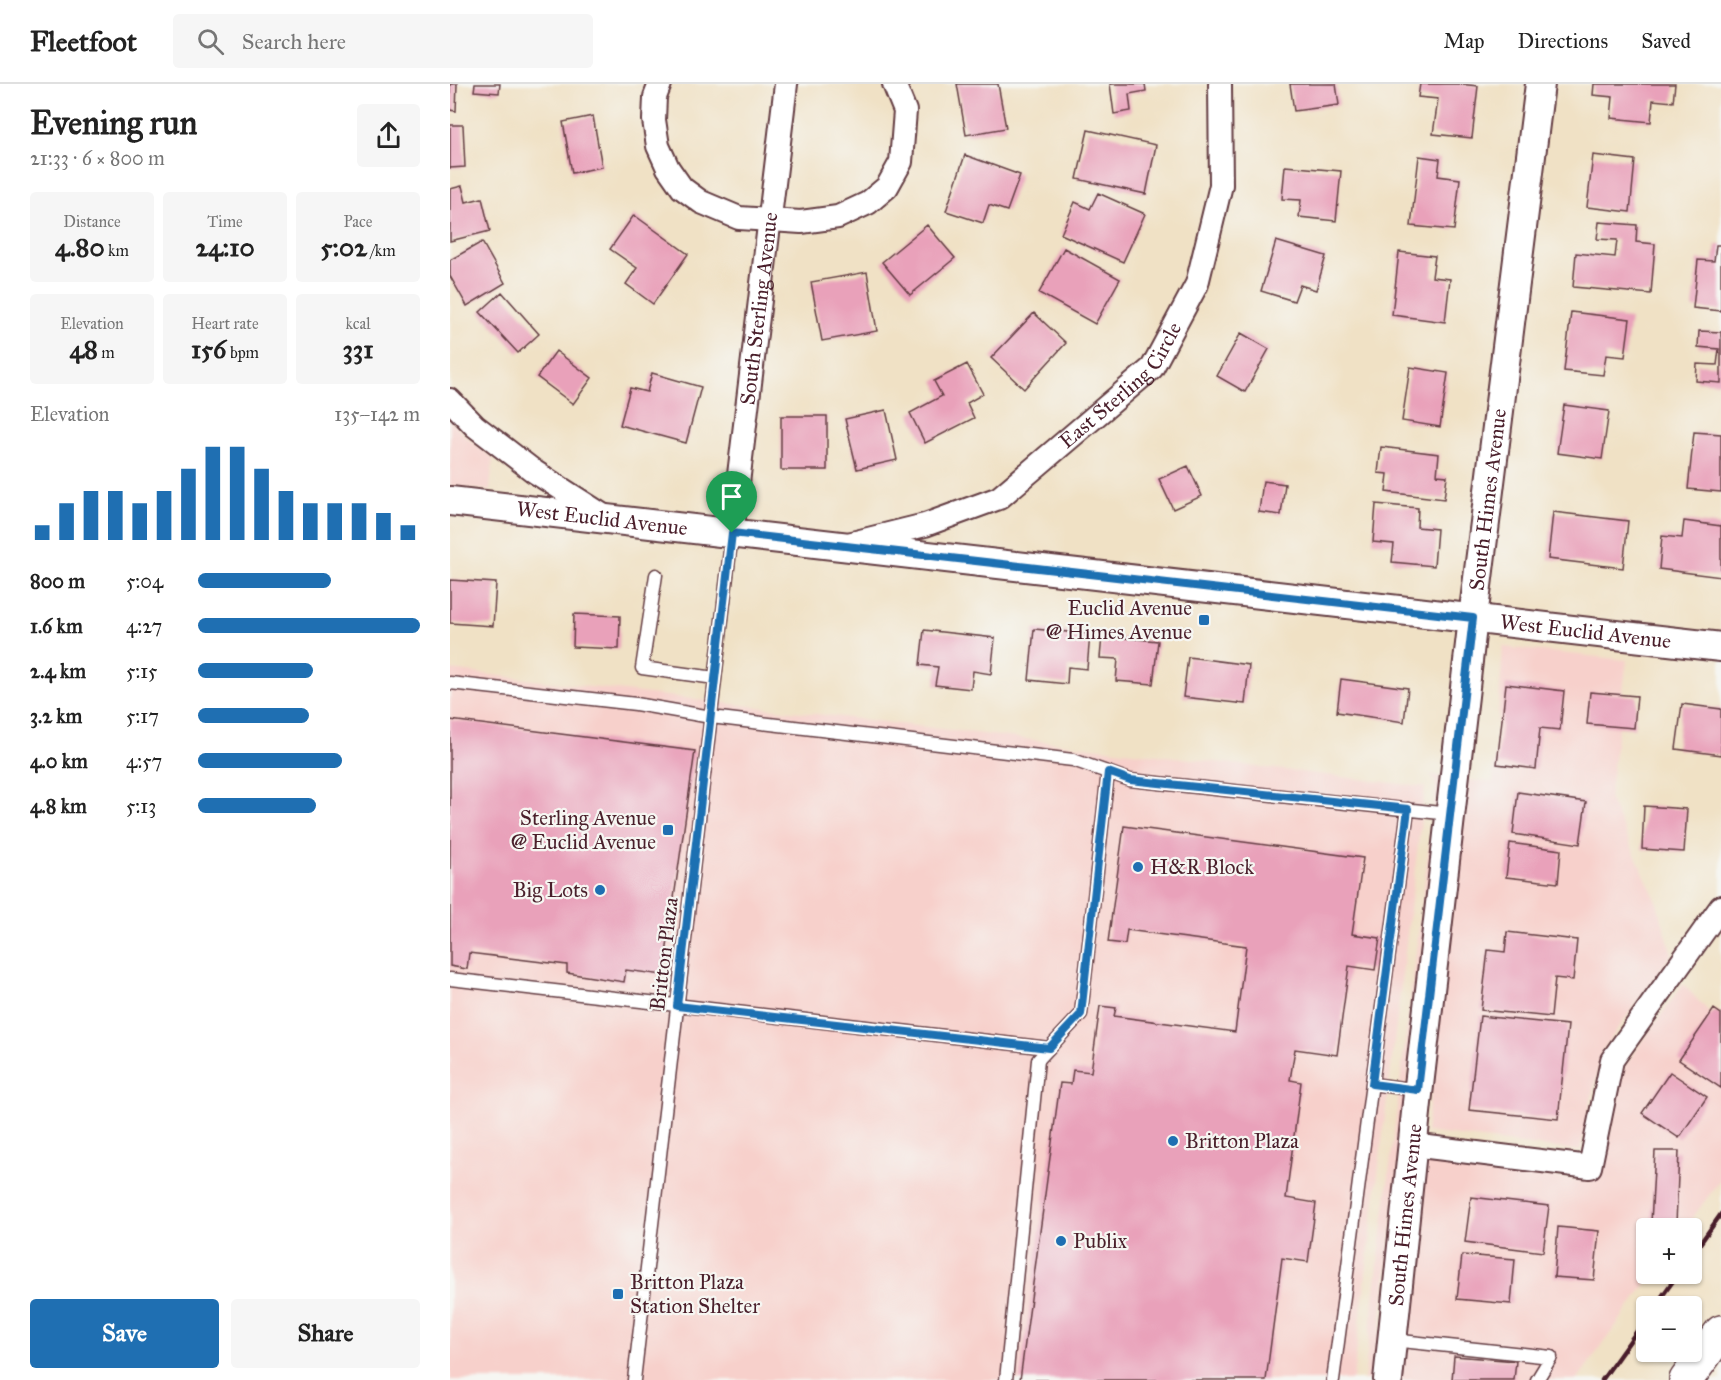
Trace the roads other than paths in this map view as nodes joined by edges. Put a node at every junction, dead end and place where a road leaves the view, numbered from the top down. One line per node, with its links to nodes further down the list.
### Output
1 (660, 84): 6 (street)
2 (786, 84): 6 (street, South Sterling Avenue)
3 (894, 84): 6 (street)
4 (1220, 84): 11 (street, East Sterling Circle)
5 (1540, 84): 13 (street, South Himes Avenue)
6 (770, 221): 10 (street, South Sterling Avenue)
7 (450, 400): 9 (street)
8 (450, 501): 9 (street, West Euclid Avenue)
9 (608, 519): 10 (street, West Euclid Avenue)
10 (732, 533): 11 (street, West Euclid Avenue); 15 (lane, Britton Plaza)
11 (842, 546): 13 (street, West Euclid Avenue)
12 (656, 575): 15 (lane)
13 (1473, 618): 14 (street, West Euclid Avenue); 20 (street, South Himes Avenue)
14 (1721, 647)
15 (716, 678): 17 (lane, Britton Plaza)
16 (450, 683): 17 (lane)
17 (711, 717): 18 (lane); 23 (lane, Britton Plaza)
18 (1108, 772): 19 (lane); 24 (lane)
19 (1408, 809): 20 (lane); 25 (lane)
20 (1450, 814): 26 (street, South Himes Avenue)
21 (1721, 908): 27 (street)
22 (450, 979): 23 (lane)
23 (677, 1006): 24 (lane); 30 (lane, Britton Plaza)
24 (1049, 1048): 31 (lane)
25 (1372, 1084): 26 (lane); 32 (lane)
26 (1418, 1090): 27 (street, South Himes Avenue)
27 (1412, 1145): 29 (street, South Himes Avenue)
28 (1721, 1332): 35 (highway)
29 (1392, 1340): 33 (street, South Himes Avenue); 34 (lane)
30 (634, 1380)
31 (1006, 1380)
32 (1333, 1380)
33 (1388, 1380)
34 (1537, 1380)
35 (1686, 1380)

